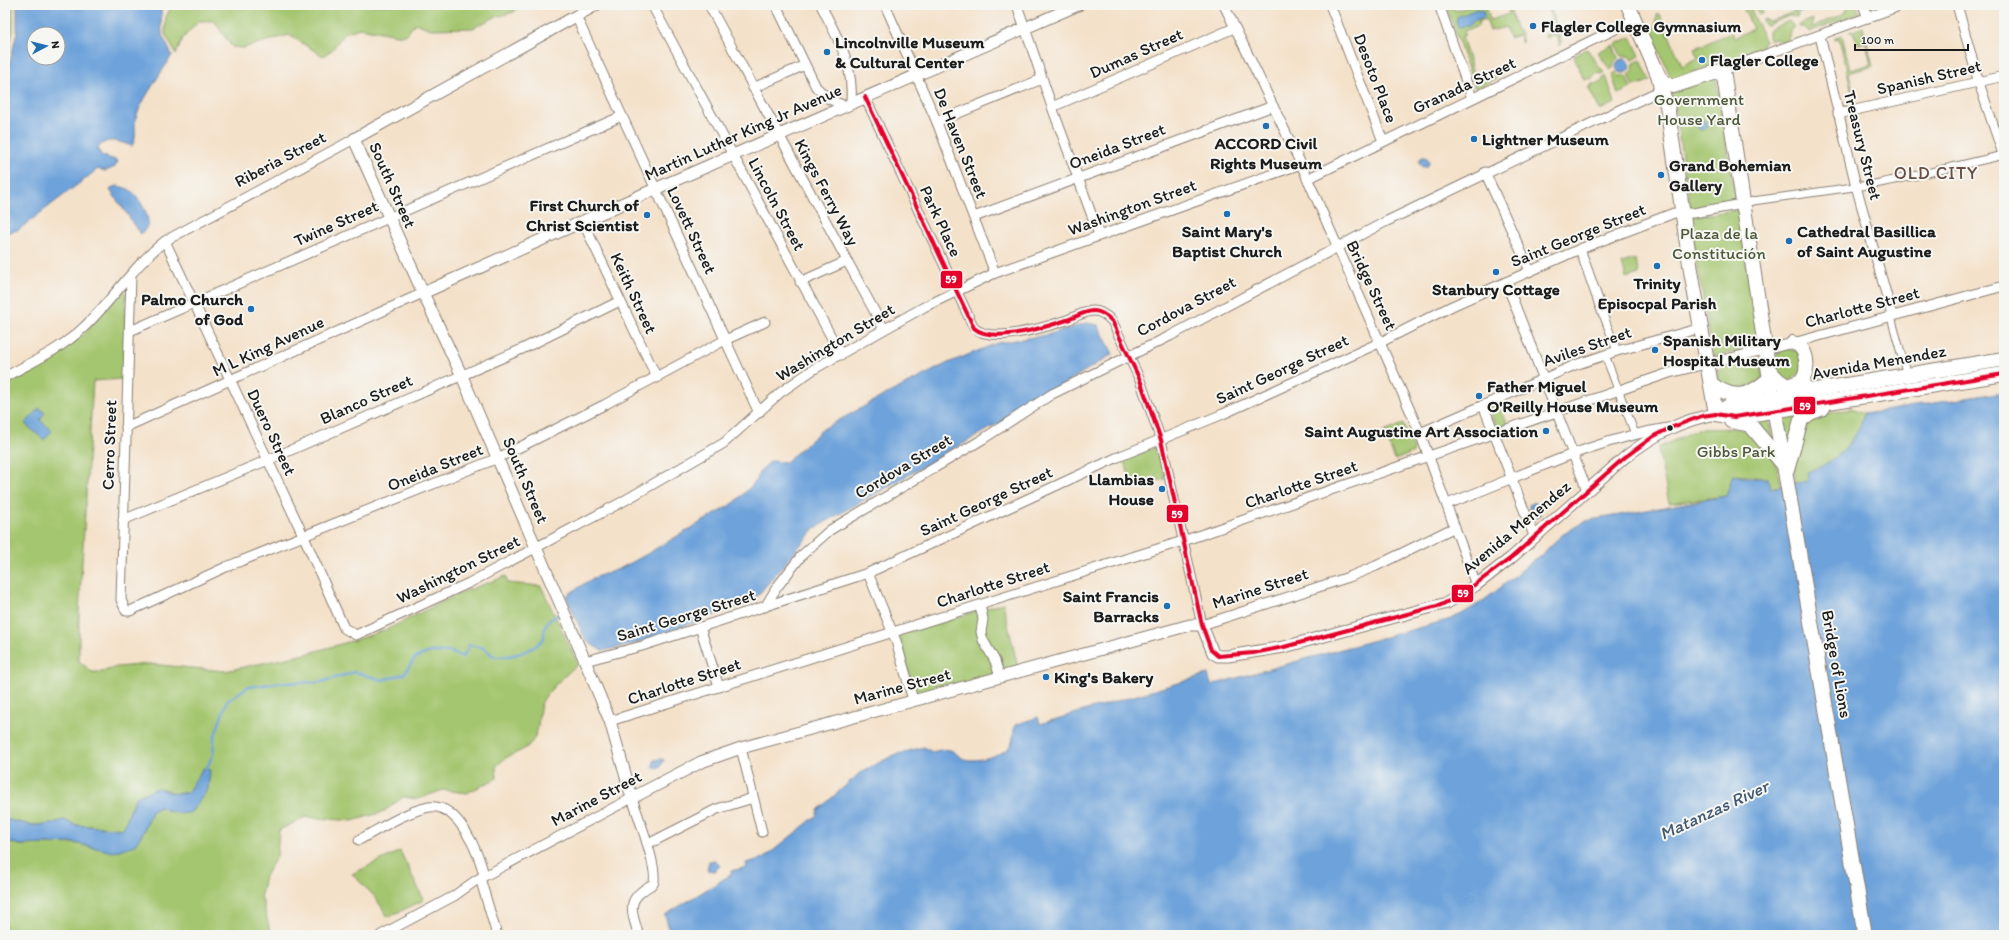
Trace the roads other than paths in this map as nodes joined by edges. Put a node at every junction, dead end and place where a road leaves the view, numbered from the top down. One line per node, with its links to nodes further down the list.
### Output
1 (596, 5): 16 (street, Riberia Street)
2 (652, 5): 41 (street, Lincoln Street)
3 (709, 5): 29 (street, Kings Ferry Way)
4 (776, 5): 22 (street)
5 (821, 5): 32 (street)
6 (885, 5): 24 (street, De Haven Street)
7 (1017, 5): 19 (street)
8 (1078, 5): 19 (street, Martin Luther King Jr Avenue)
9 (1224, 5): 20 (street, Bridge Street)
10 (1330, 5): 40 (street, Desoto Place)
11 (1439, 5): 31 (street)
12 (1628, 5): 18 (main road)
13 (1863, 5): 17 (street)
14 (1902, 5): 17 (street, Cordova Street)
15 (1957, 5): 27 (street)
16 (576, 16): 36 (street, Lovett Street); 39 (street, Riberia Street)
17 (1868, 18): 21 (street, Cordova Street)
18 (1634, 20): 28 (main road); 31 (street, Granada Street)
19 (1025, 28): 24 (street, Martin Luther King Jr Avenue); 26 (street)
20 (1234, 28): 33 (street, Bridge Street); 34 (street, Dumas Street)
21 (1820, 36): 23 (street, Cordova Street); 35 (street, Treasury Street)
22 (804, 65): 29 (street); 32 (street)
23 (1723, 70): 28 (main road, Cordova Street); 49 (main road)
24 (917, 75): 30 (street, Martin Luther King Jr Avenue); 37 (street, De Haven Street)
25 (2004, 76): 27 (street, Spanish Street)
26 (1042, 79): 34 (street); 37 (street)
27 (1979, 83): 35 (street, Spanish Street); 42 (street)
28 (1664, 84): 44 (street, Cordova Street); 50 (main road)
29 (753, 88): 38 (street, Kings Ferry Way)
30 (865, 97): 32 (street, Martin Luther King Jr Avenue); 65 (street, Park Place)
31 (1472, 98): 40 (street, Granada Street)
32 (848, 105): 38 (street, Martin Luther King Jr Avenue)
33 (1273, 106): 43 (street, Bridge Street); 45 (street, Oneida Street)
34 (1052, 107): 45 (street)
35 (1838, 114): 47 (street, Treasury Street)
36 (622, 116): 48 (street, Lovett Street); 51 (street, Twine Street)
37 (936, 120): 52 (street, De Haven Street)
38 (778, 135): 41 (street, Martin Luther King Jr Avenue); 58 (street, Kings Ferry Way)
39 (354, 139): 51 (street, South Street); 55 (street, Riberia Street)
40 (1383, 141): 46 (street, Granada Street)
41 (732, 155): 48 (street, Martin Luther King Jr Avenue); 62 (street, Lincoln Street)
42 (2004, 155): 47 (street, Saint George Street)
43 (1300, 164): 46 (street, Bridge Street); 54 (street, Washington Street)
44 (1486, 172): 56 (street, Cordova Street); 59 (street)
45 (1078, 178): 52 (street, Oneida Street); 54 (street)
46 (1307, 179): 56 (street, Bridge Street)
47 (1856, 186): 49 (street, Saint George Street); 70 (street, Treasury Street)
48 (655, 189): 53 (street, Martin Luther King Jr Avenue); 75 (street, Lovett Street)
49 (1743, 204): 50 (street, Saint George Street); 78 (main road)
50 (1682, 212): 57 (street, Saint George Street); 72 (main road)
51 (389, 217): 66 (street, South Street); 68 (street, Twine Street)
52 (974, 217): 60 (street, De Haven Street)
53 (583, 222): 66 (street, Martin Luther King Jr Avenue); 67 (street, Keith Street)
54 (1099, 235): 60 (street, Washington Street)
55 (166, 240): 61 (street, Riberia Street); 68 (street, Duero Street)
56 (1337, 246): 76 (street, Bridge Street); 82 (street, Cordova Street)
57 (1580, 249): 59 (street, Saint George Street); 69 (street)
58 (847, 261): 62 (street); 73 (street, Kings Ferry Way)
59 (1530, 271): 63 (street, Saint George Street)
60 (995, 273): 65 (street, Washington Street)
61 (131, 276): 74 (street, Cerro Street); 88 (street, Riberia Street)
62 (800, 282): 81 (street, Lincoln Street)
63 (1506, 282): 76 (street, Saint George Street); 89 (street)
64 (2004, 286): 70 (street, Charlotte Street)
65 (956, 291): 73 (street, Washington Street); 82 (street, Park Place)
66 (423, 293): 85 (street, South Street); 92 (street, M L King Avenue)
67 (620, 301): 85 (street, Blanco Street); 90 (street, Keith Street)
68 (196, 303): 74 (street, Twine Street); 92 (street, Duero Street)
69 (1603, 314): 79 (street)
70 (1892, 315): 77 (street, Charlotte Street); 91 (street, Treasury Street)
71 (765, 322): 75 (street, Oneida Street)
72 (1701, 328): 79 (street, Aviles Street); 84 (main road)
73 (884, 330): 81 (street, Washington Street)
74 (130, 331): 102 (street, Cerro Street)
75 (725, 340): 90 (street, Oneida Street); 100 (street, Lovett Street)
76 (1381, 342): 104 (street, Bridge Street); 107 (street, Saint George Street)
77 (1793, 343): 78 (street, Charlotte Street); 94 (main road)
78 (1766, 349): 84 (street, Charlotte Street); 87 (main road)
79 (1616, 351): 80 (street, Aviles Street)
80 (1604, 354): 89 (street, Aviles Street); 95 (street)
81 (841, 355): 100 (street, Washington Street)
82 (1130, 356): 107 (street); 125 (street, Cordova Street)
83 (2004, 359): 91 (main road, Avenida Menendez)
84 (1708, 364): 93 (main road); 95 (street, Charlotte Street)
85 (461, 374): 110 (street, South Street); 111 (street, Blanco Street)
86 (2004, 374): 91 (main road, Avenida Menendez)
87 (1770, 375): 93 (main road); 94 (main road); 97 (main road, Bridge of Lions)
88 (5, 377)
89 (1544, 377): 98 (street, Aviles Street); 99 (street)
90 (657, 378): 110 (street, Oneida Street)
91 (1917, 379): 96 (main road, Avenida Menendez); 96 (main road, Avenida Menendez)
92 (231, 380): 102 (street, M L King Avenue); 111 (street, Duero Street)
93 (1711, 384): 101 (main road)
94 (1787, 386): 96 (main road)
95 (1617, 392): 99 (street, Charlotte Street); 106 (street)
96 (1851, 392): 97 (main road, Avenida Menendez); 112 (main road)
97 (1774, 404): 101 (main road, Avenida Menendez); 112 (main road, Bridge of Lions)
98 (1484, 405): 104 (street, Aviles Street); 105 (street)
99 (1557, 411): 105 (street, Charlotte Street); 108 (street)
100 (759, 414): 121 (street, Washington Street)
101 (1716, 414): 103 (street, Avenida Menendez); 112 (main road)
102 (126, 427): 116 (street, Cerro Street)
103 (1670, 428): 106 (street); 114 (street, Avenida Menendez)
104 (1420, 433): 109 (street, Bridge Street)
105 (1495, 434): 109 (street, Charlotte Street); 113 (street)
106 (1635, 434): 108 (street)
107 (1161, 440): 120 (street); 122 (street, Saint George Street)
108 (1573, 455): 113 (street); 114 (street)
109 (1430, 457): 115 (street, Bridge Street); 120 (street, Charlotte Street)
110 (498, 458): 118 (street, Oneida Street); 121 (street, South Street)
111 (268, 460): 116 (street, Blanco Street); 118 (street, Duero Street)
112 (1786, 474): 146 (main road, Bridge of Lions)
113 (1513, 479): 115 (street); 119 (street)
114 (1587, 490): 119 (street, Avenida Menendez)
115 (1447, 504): 117 (street, Bridge Street)
116 (123, 520): 126 (street, Cerro Street)
117 (1455, 527): 123 (street, Bridge Street); 127 (street, Marine Street)
118 (304, 537): 126 (street, Oneida Street); 130 (street, Duero Street)
119 (1535, 538): 123 (street, Avenida Menendez)
120 (1183, 541): 124 (street, Charlotte Street); 127 (street)
121 (537, 548): 130 (street, Washington Street); 131 (street, South Street)
122 (868, 573): 125 (street, Saint George Street); 129 (street)
123 (1476, 585): 127 (street, Avenida Menendez)
124 (980, 606): 129 (street, Charlotte Street); 132 (street)
125 (765, 607): 128 (street, Saint George Street)
126 (130, 611)
127 (1202, 625): 132 (street, Marine Street)
128 (700, 627): 131 (street, Saint George Street); 133 (street)
129 (891, 632): 133 (street, Charlotte Street); 134 (street)
130 (352, 634)
131 (586, 661): 135 (street, South Street)
132 (1000, 677): 134 (street, Marine Street)
133 (719, 687): 135 (street, Charlotte Street)
134 (913, 700): 136 (street, Marine Street)
135 (610, 721): 137 (street, South Street)
136 (741, 748): 137 (street, Marine Street); 138 (street)
137 (632, 798): 141 (street, South Street); 142 (street, Marine Street)
138 (753, 798): 139 (street); 141 (street)
139 (762, 832)
140 (359, 840): 142 (street)
141 (647, 843): 143 (street, South Street)
142 (482, 877): 144 (street, Marine Street); 145 (street)
143 (638, 932)
144 (381, 935)
145 (497, 935)
146 (1866, 935)

